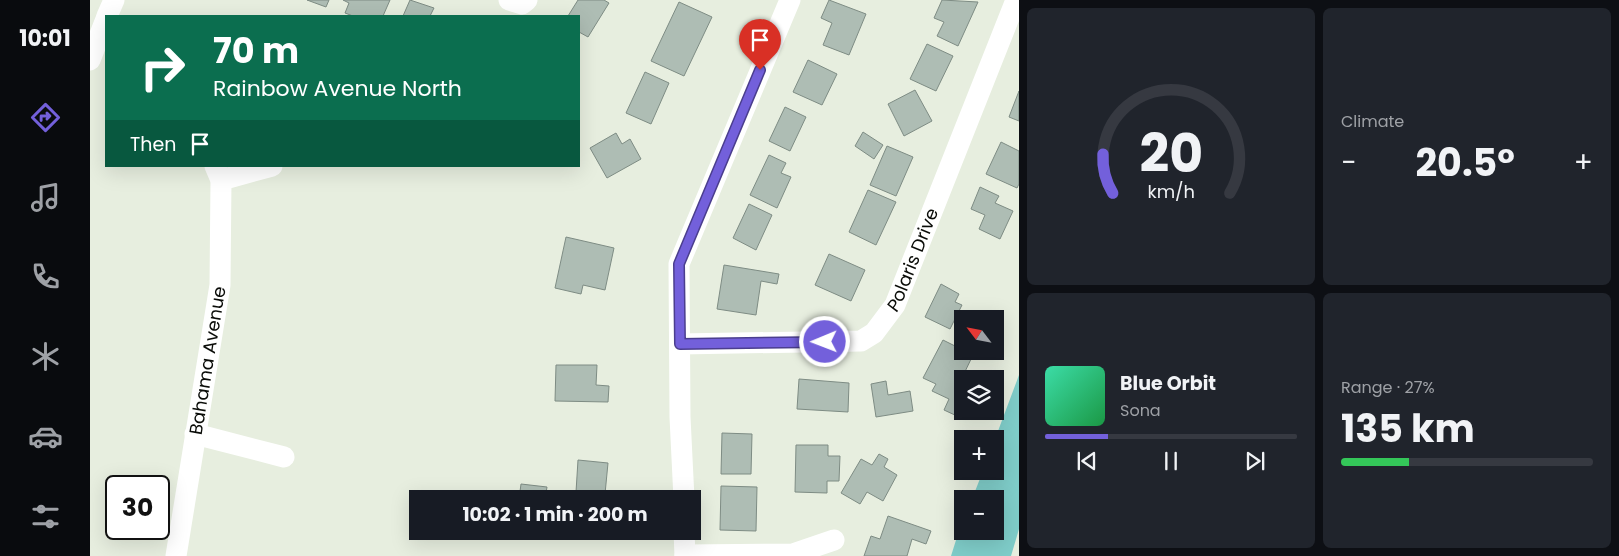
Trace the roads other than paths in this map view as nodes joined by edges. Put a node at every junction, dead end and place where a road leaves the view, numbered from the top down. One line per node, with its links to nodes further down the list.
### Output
1 (114, 0): 6 (street)
2 (509, 0): 3 (street)
3 (527, 0)
4 (790, 0): 11 (street)
5 (1016, 0): 11 (street, Polaris Drive)
6 (108, 15)
7 (105, 23): 8 (street)
8 (95, 55)
9 (264, 167): 10 (street)
10 (218, 173): 12 (street, Bahama Avenue)
11 (680, 344): 14 (street)
12 (195, 434): 13 (street); 17 (street, Bahama Avenue)
13 (284, 457)
14 (684, 490)
15 (684, 540): 18 (street)
16 (834, 540): 18 (street)
17 (176, 556)
18 (685, 556)

